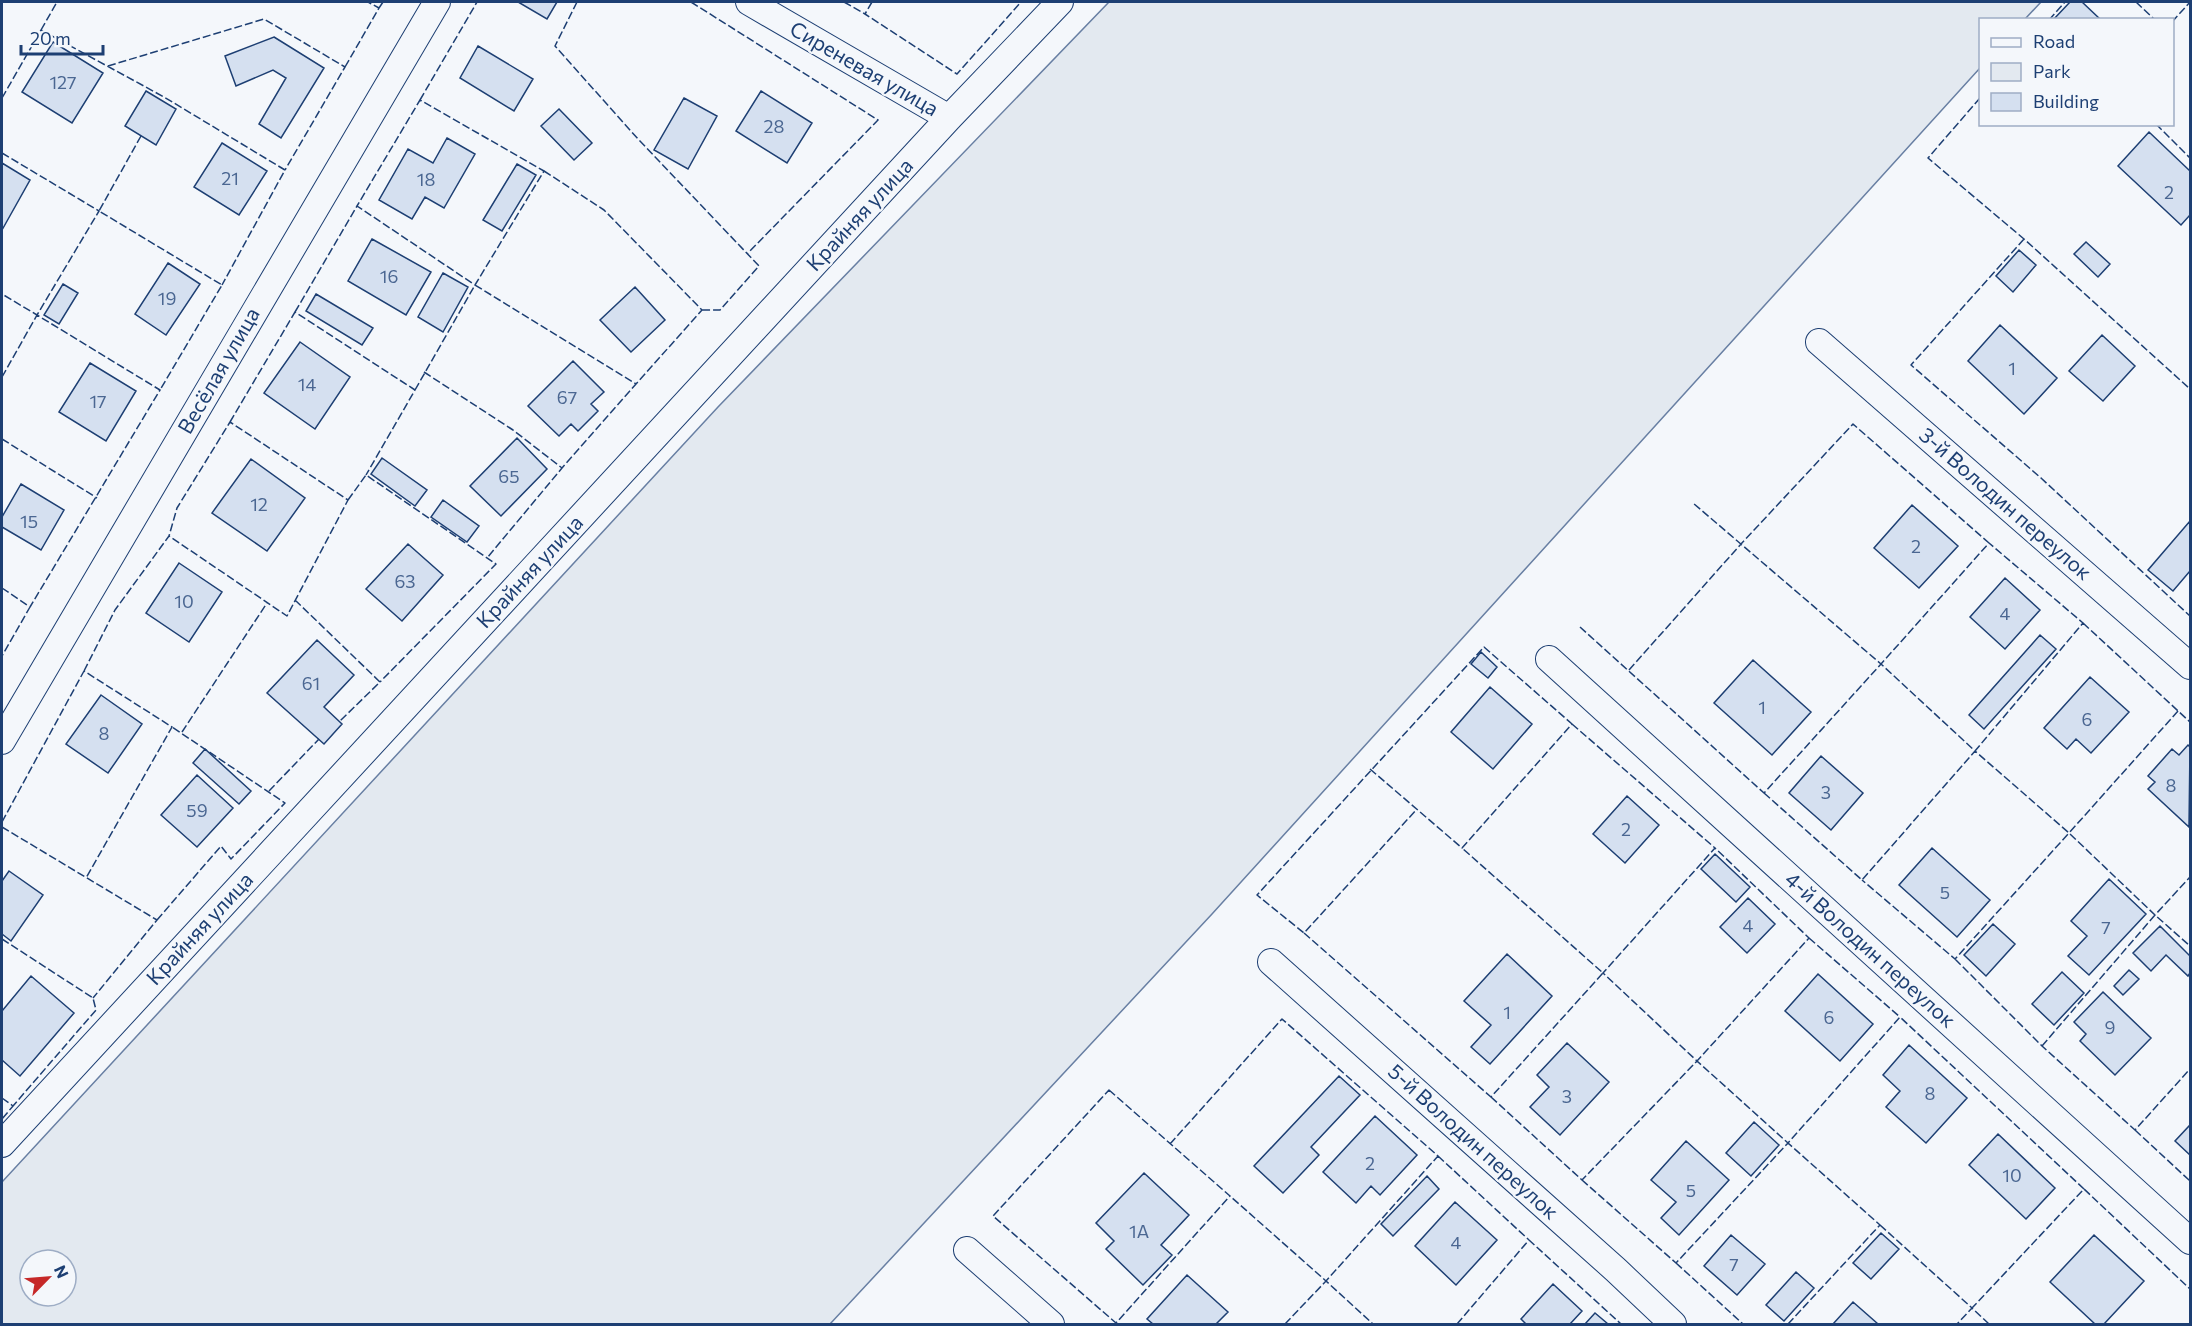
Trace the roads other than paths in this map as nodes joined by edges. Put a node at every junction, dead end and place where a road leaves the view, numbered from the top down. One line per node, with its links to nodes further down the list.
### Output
1 (437, 2): 8 (street, Весёлая улица)
2 (749, 2): 4 (street, Сиреневая улица)
3 (1060, 2): 4 (street, Крайняя улица)
4 (948, 118): 10 (street, Крайняя улица)
5 (1819, 342): 7 (street, 3-й Володин переулок)
6 (1549, 659): 11 (street, 4-й Володин переулок)
7 (2190, 666)
8 (2, 741)
9 (1271, 962): 14 (street, 5-й Володин переулок)
10 (2, 1144)
11 (2190, 1241)
12 (967, 1250): 13 (street)
13 (1051, 1324)
14 (1673, 1324)

